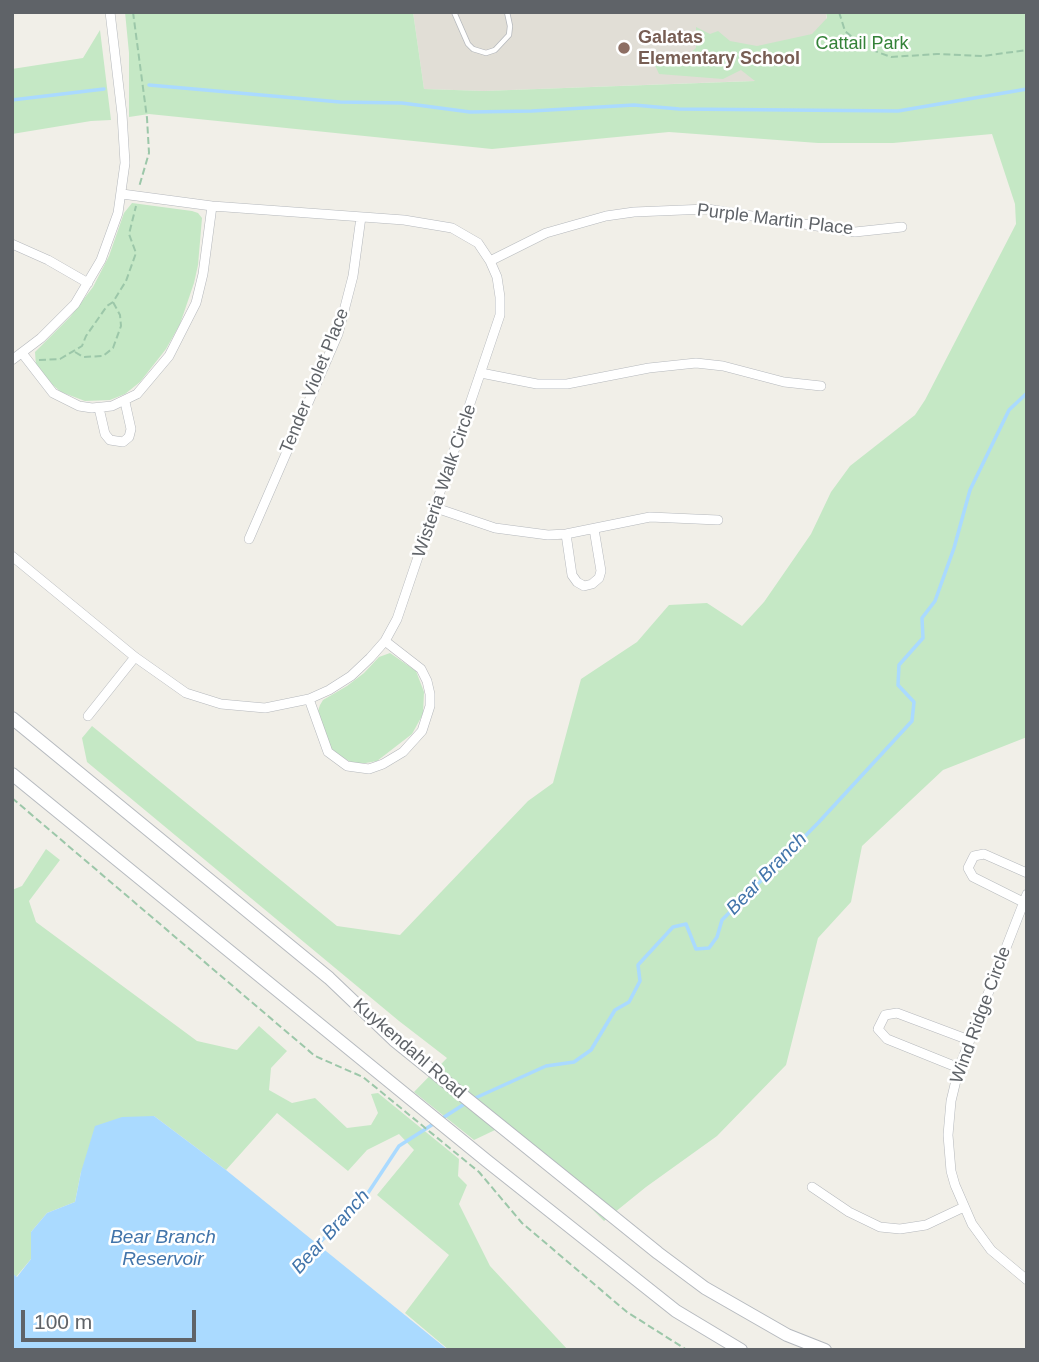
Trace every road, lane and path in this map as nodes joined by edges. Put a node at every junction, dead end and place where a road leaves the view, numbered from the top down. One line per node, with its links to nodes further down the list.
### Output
1 (110, 12): 6 (street)
2 (454, 12): 3 (lane)
3 (507, 12)
4 (839, 12): 5 (path)
5 (1027, 50)
6 (122, 194): 7 (street, Wisteria Walk Circle); 12 (street)
7 (212, 206): 8 (street, Wisteria Walk Circle); 19 (street)
8 (361, 217): 11 (street, Wisteria Walk Circle); 25 (street, Tender Violet Place)
9 (902, 227): 11 (street, Purple Martin Place)
10 (12, 244): 12 (street)
11 (489, 261): 17 (street, Wisteria Walk Circle)
12 (88, 283): 15 (street)
13 (113, 302): 14 (path)
14 (74, 351)
15 (22, 353): 16 (street); 20 (street)
16 (12, 360)
17 (481, 373): 18 (street); 21 (street, Wisteria Walk Circle)
18 (821, 386)
19 (125, 402): 20 (street); 20 (street)
20 (99, 408)
21 (436, 508): 24 (street); 27 (street, Wisteria Walk Circle)
22 (718, 520): 23 (street)
23 (594, 529): 24 (street); 24 (street)
24 (566, 534)
25 (248, 539)
26 (12, 556): 28 (street, Wisteria Walk Circle)
27 (385, 641): 29 (street, Wisteria Walk Circle); 29 (street)
28 (135, 657): 29 (street, Wisteria Walk Circle); 30 (street)
29 (309, 699)
30 (88, 716)
31 (12, 718): 45 (main road, Kuykendahl Road)
32 (12, 774): 38 (main road, Kuykendahl Road)
33 (12, 798): 38 (path)
34 (1027, 873): 35 (street)
35 (1025, 898): 36 (street, Wind Ridge Circle)
36 (970, 1040): 37 (street, Wind Ridge Circle); 37 (street)
37 (959, 1068): 41 (street, Wind Ridge Circle)
38 (368, 1072): 39 (main road, Kuykendahl Road); 39 (path)
39 (483, 1167): 43 (path); 44 (main road, Kuykendahl Road)
40 (812, 1187): 41 (street)
41 (964, 1208): 42 (street, Wind Ridge Circle)
42 (1027, 1280)
43 (687, 1350)
44 (741, 1350)
45 (825, 1350)

